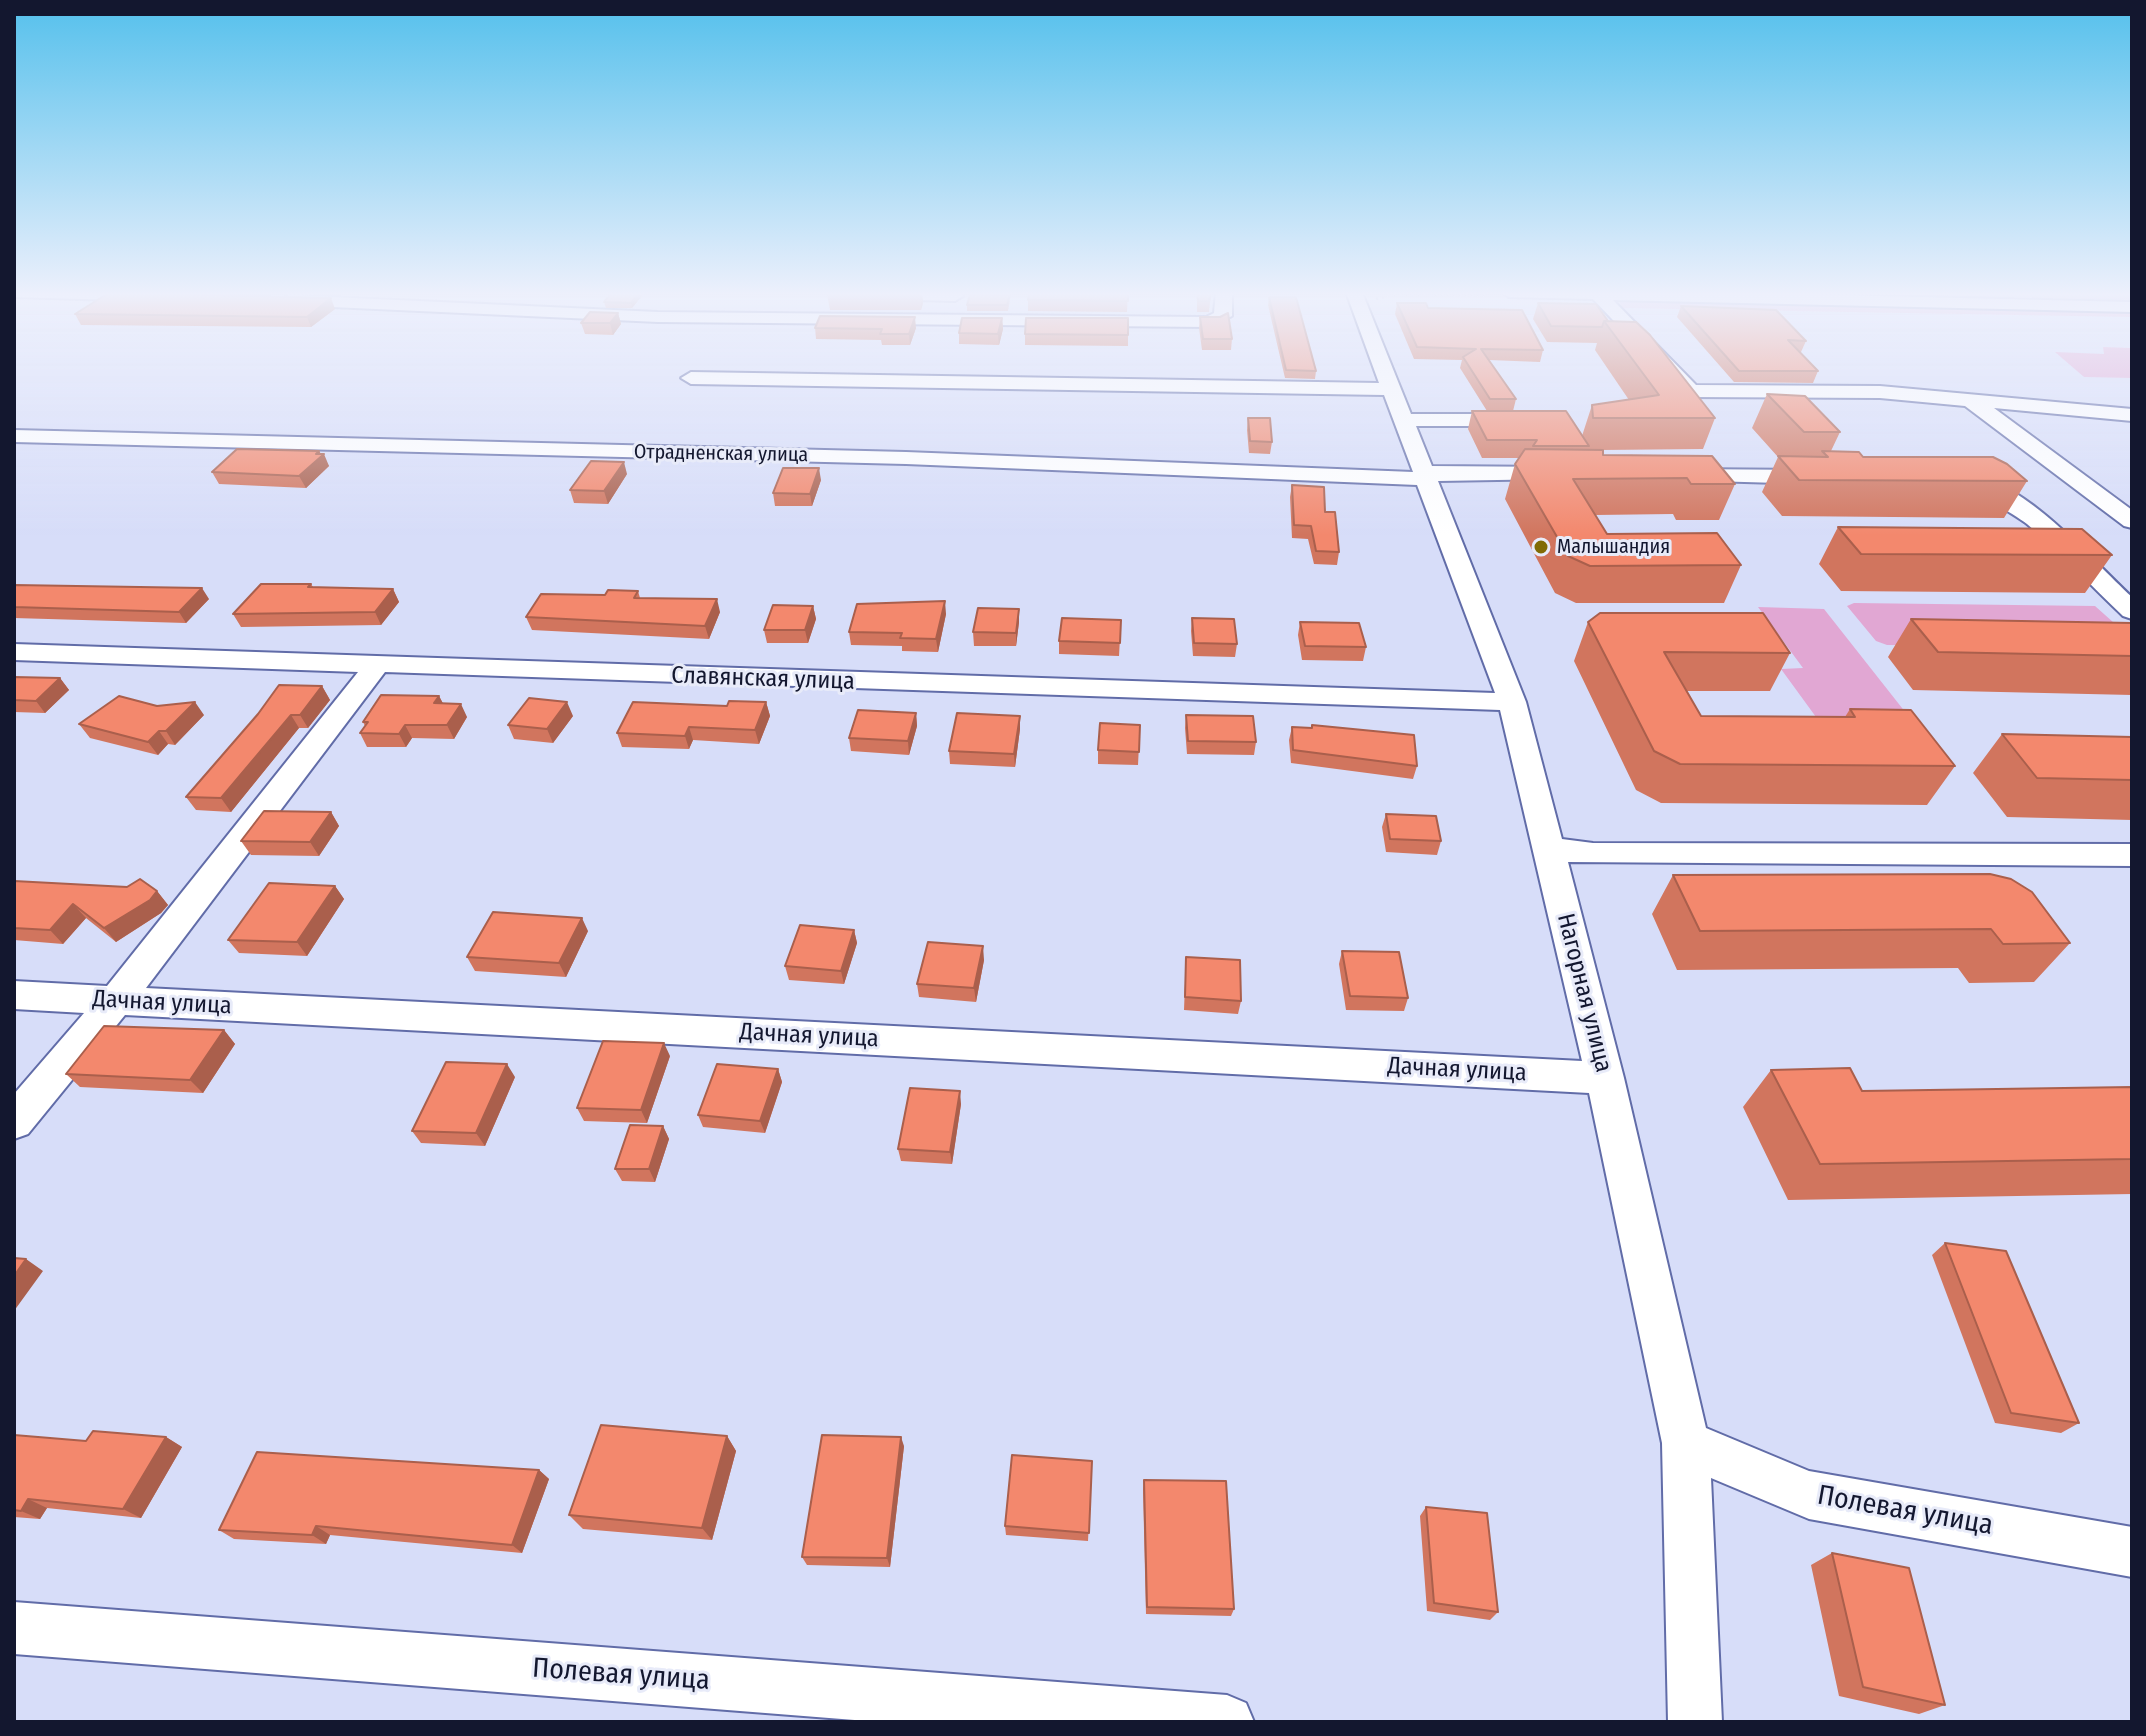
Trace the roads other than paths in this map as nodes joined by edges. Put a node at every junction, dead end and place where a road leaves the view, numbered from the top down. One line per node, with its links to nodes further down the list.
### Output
1 (1387, 373): 5 (street, Нагорная улица)
2 (1674, 373): 4 (street)
3 (691, 378): 5 (street)
4 (1970, 400): 6 (street); 14 (street)
5 (1397, 404): 7 (street); 11 (street, Нагорная улица)
6 (2132, 415)
7 (1529, 420)
8 (14, 436): 11 (street, Отрадненская улица)
9 (1573, 473): 11 (street, Отрадненская улица)
10 (1667, 474): 12 (street)
11 (1427, 476): 18 (street, Нагорная улица)
12 (1839, 477)
13 (1949, 479): 15 (street)
14 (2132, 521)
15 (2132, 611)
16 (14, 652): 17 (street, Славянская улица)
17 (377, 665): 18 (street, Славянская улица); 22 (street)
18 (1512, 702): 19 (street, Нагорная улица)
19 (1547, 849): 20 (street); 23 (street, Нагорная улица)
20 (2132, 855)
21 (14, 995): 22 (street, Дачная улица)
22 (116, 1000): 23 (street, Дачная улица); 24 (street)
23 (1605, 1078): 25 (street, Нагорная улица)
24 (14, 1122)
25 (1686, 1443): 26 (street, Полевая улица); 29 (street, Нагорная улица)
26 (2132, 1552)
27 (14, 1628): 28 (street, Полевая улица)
28 (1227, 1722)
29 (1695, 1722)

